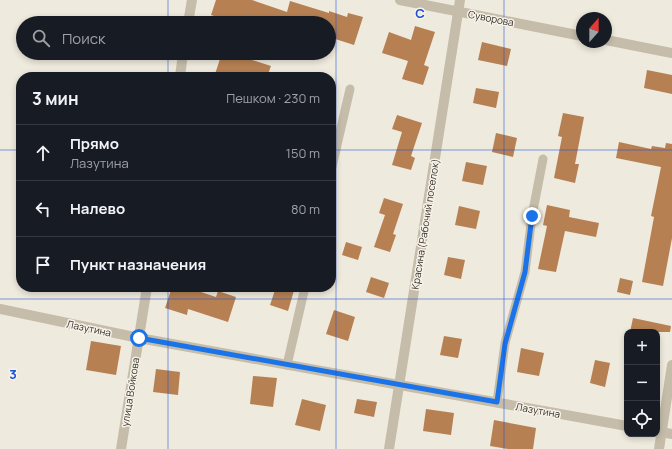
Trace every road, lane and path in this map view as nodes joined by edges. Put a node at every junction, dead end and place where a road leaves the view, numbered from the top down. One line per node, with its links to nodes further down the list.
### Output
1 (192, 0): 5 (street)
2 (400, 0): 4 (street, Суворова)
3 (460, 0): 4 (street, Красина (Рабочий поселок))
4 (458, 11): 6 (street, Суворова); 20 (street, Красина (Рабочий поселок))
5 (189, 16)
6 (576, 35)
7 (612, 41): 8 (street)
8 (672, 53)
9 (183, 60): 10 (street)
10 (181, 72)
11 (350, 89): 12 (lane)
12 (336, 149)
13 (543, 159): 21 (lane)
14 (146, 292): 17 (street, улица Войкова)
15 (304, 292): 18 (lane)
16 (0, 309): 17 (street, Лазутина)
17 (139, 338): 18 (street, Лазутина); 27 (street, улица Войкова)
18 (287, 365): 20 (street, Лазутина)
19 (672, 365): 23 (street)
20 (399, 385): 21 (street, Лазутина); 28 (street, Красина (Рабочий поселок))
21 (497, 402): 22 (street, Лазутина)
22 (624, 425)
23 (660, 426)
24 (660, 431): 25 (street)
25 (672, 434)
26 (659, 437): 29 (street)
27 (121, 449)
28 (389, 449)
29 (659, 449)

